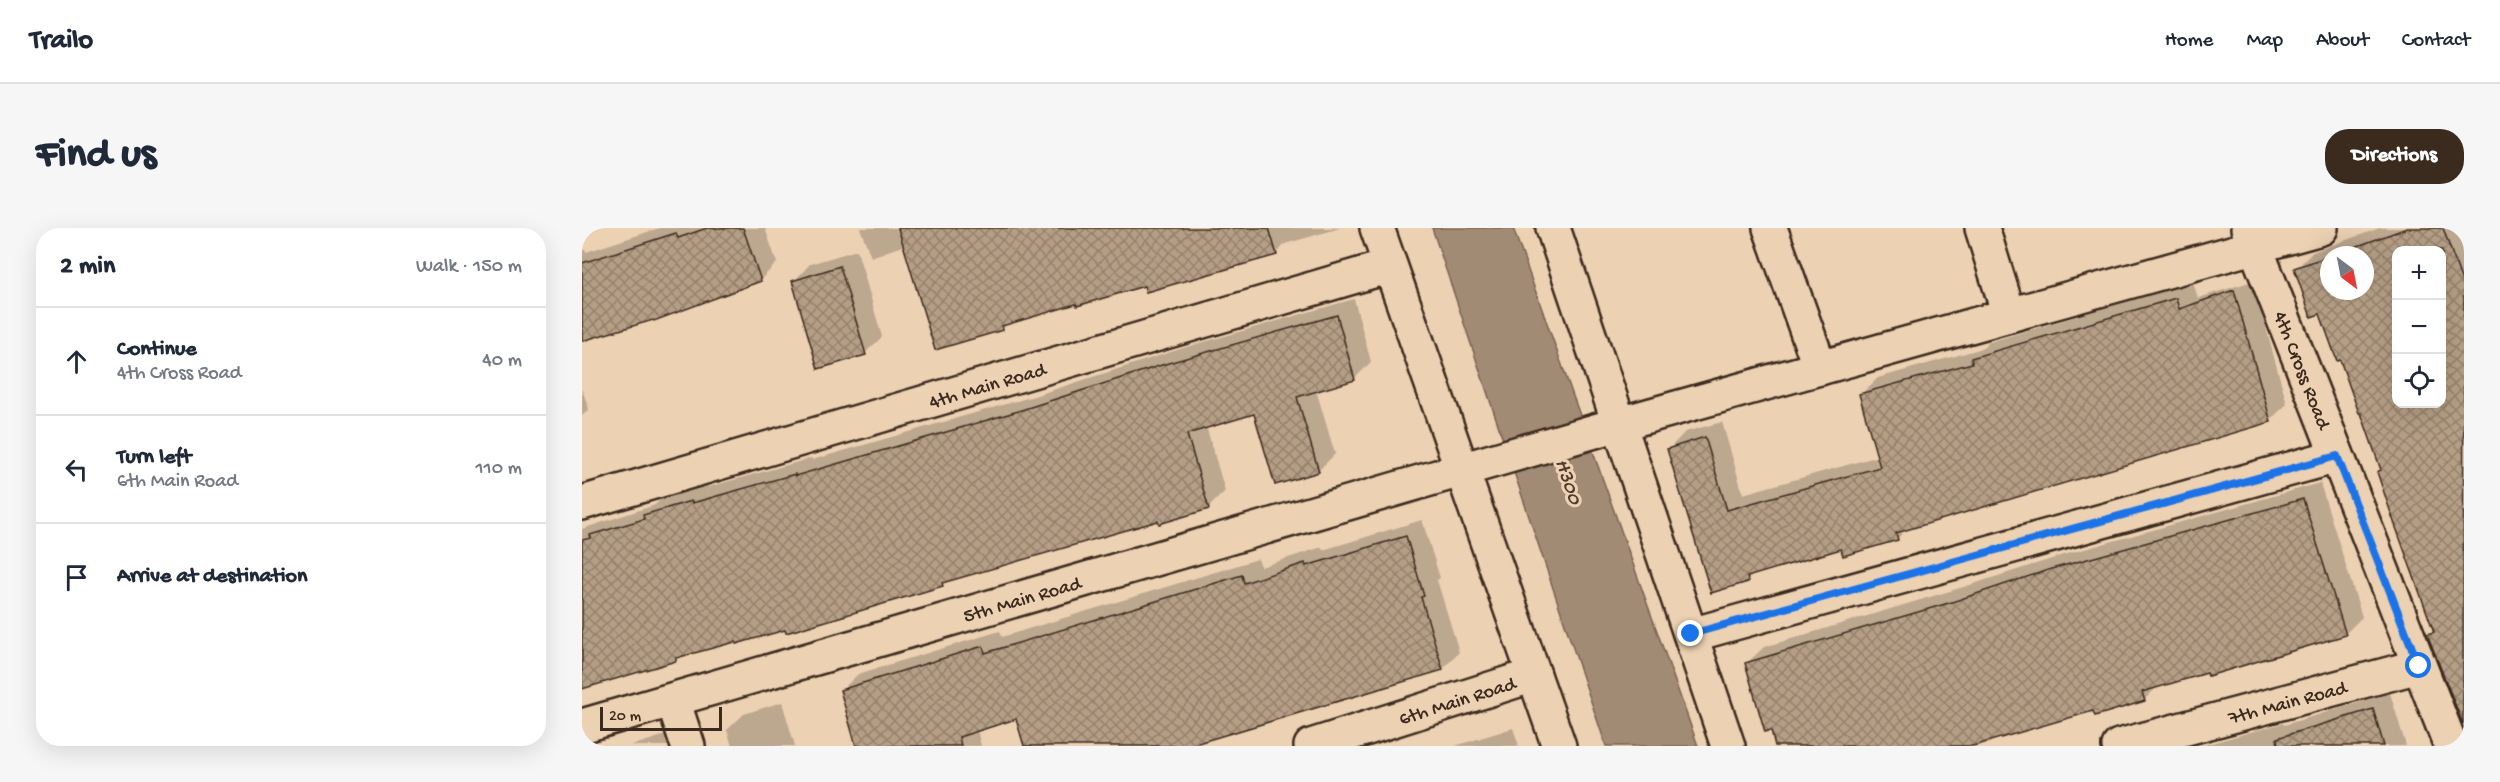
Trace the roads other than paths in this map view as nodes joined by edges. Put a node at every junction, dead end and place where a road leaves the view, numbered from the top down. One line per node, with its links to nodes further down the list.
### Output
1 (1377, 228): 7 (street)
2 (1553, 228): 10 (street)
3 (1770, 228): 9 (street)
4 (1982, 228): 8 (street)
5 (2321, 228): 6 (street, 5th Main Road)
6 (2251, 237): 8 (street, 5th Main Road); 11 (street, 4th Cross Road)
7 (1390, 266): 12 (street); 13 (street, 4th Main Road)
8 (2009, 315): 9 (street, 5th Main Road)
9 (1820, 368): 10 (street, 5th Main Road)
10 (1619, 424): 12 (street, 5th Main Road); 14 (street)
11 (2337, 456): 14 (street); 15 (street, 4th Cross Road)
12 (1462, 471): 16 (street); 17 (street, 5th Main Road)
13 (582, 502)
14 (1691, 634): 22 (street)
15 (2419, 666): 23 (street, 7th Main Road); 24 (street, 4th Cross Road)
16 (1534, 675): 20 (street, 6th Main Road); 21 (street)
17 (673, 700): 18 (street, 5th Main Road); 19 (street)
18 (582, 726)
19 (688, 746)
20 (1311, 746)
21 (1559, 746)
22 (1728, 746)
23 (2119, 746)
24 (2451, 746)

